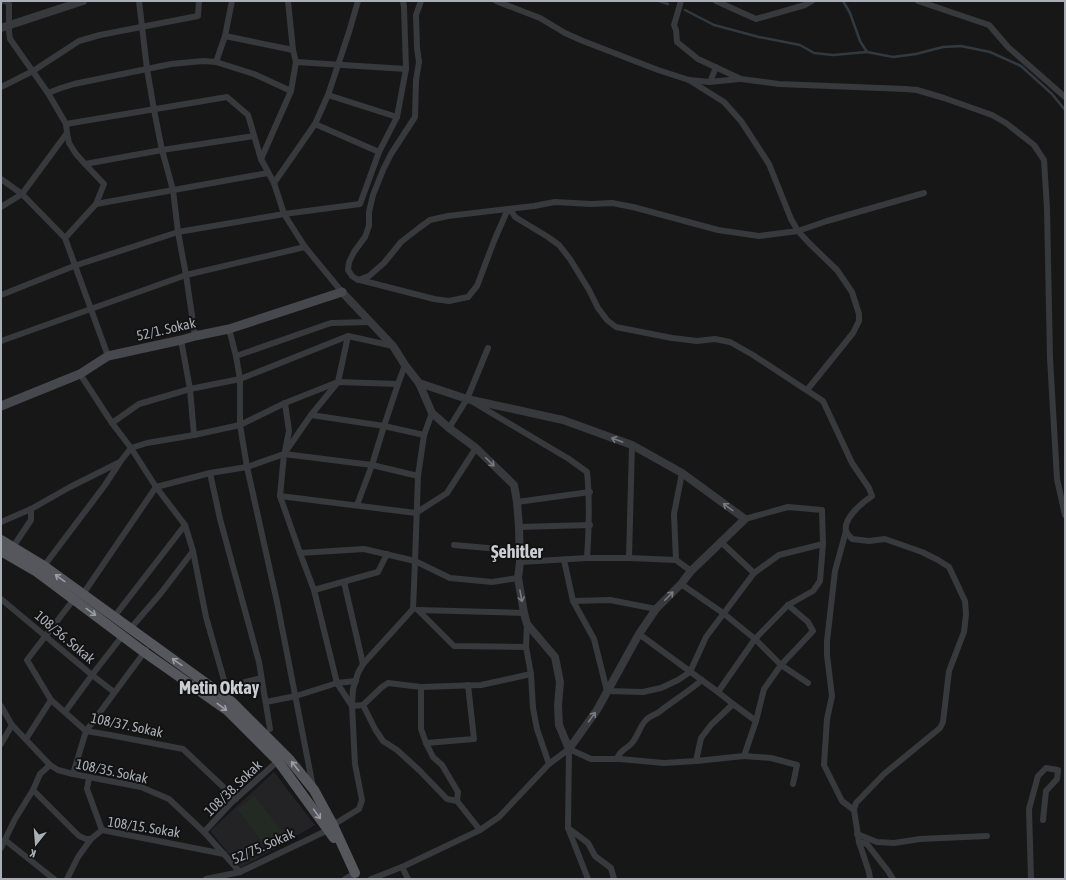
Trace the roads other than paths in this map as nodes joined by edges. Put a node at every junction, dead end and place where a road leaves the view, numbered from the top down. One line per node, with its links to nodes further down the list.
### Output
1 (83, 1): 15 (street)
2 (139, 1): 16 (street)
3 (199, 1): 16 (street)
4 (232, 1): 17 (street)
5 (288, 1): 18 (street)
6 (358, 1): 21 (street)
7 (403, 1): 24 (street)
8 (421, 1): 60 (street)
9 (496, 1): 27 (street)
10 (681, 1): 22 (street)
11 (716, 1): 12 (street)
12 (812, 1)
13 (918, 1): 33 (street)
14 (8, 2): 15 (street)
15 (5, 27): 25 (street)
16 (142, 27): 23 (street); 25 (street)
17 (225, 36): 18 (street); 19 (street)
18 (293, 50): 20 (street)
19 (216, 62): 23 (street); 30 (street)
20 (296, 62): 21 (street); 30 (street)
21 (338, 64): 24 (street); 32 (street)
22 (716, 67): 26 (street); 28 (street)
23 (147, 69): 31 (street); 34 (street)
24 (406, 69): 35 (street)
25 (33, 71): 29 (street); 31 (street)
26 (741, 79): 28 (street); 110 (street)
27 (689, 80): 28 (street); 54 (street)
28 (710, 82)
29 (1, 87)
30 (291, 91): 42 (street)
31 (48, 93): 36 (street)
32 (328, 95): 35 (street); 37 (street)
33 (1065, 97)
34 (154, 110): 36 (street); 39 (street); 40 (street)
35 (397, 117): 41 (street)
36 (66, 124): 38 (street)
37 (315, 124): 41 (street); 46 (street)
38 (67, 133): 43 (street); 49 (street)
39 (254, 136): 40 (street); 42 (street)
40 (162, 150): 43 (street); 47 (street)
41 (379, 152): 53 (street)
42 (261, 159): 44 (street)
43 (85, 164): 50 (street)
44 (268, 173): 46 (street); 47 (street)
45 (1, 178): 49 (street)
46 (274, 183): 53 (street)
47 (173, 190): 50 (street); 55 (street)
48 (924, 193): 54 (street)
49 (22, 194): 51 (street); 56 (street)
50 (96, 204): 56 (street)
51 (1, 207)
52 (509, 209): 54 (street); 60 (street); 60 (street); 81 (street)
53 (284, 214): 55 (street); 57 (street)
54 (798, 231): 81 (street)
55 (178, 232): 58 (street); 59 (street)
56 (65, 238): 58 (street)
57 (305, 247): 59 (street); 61 (street)
58 (74, 266): 62 (street); 63 (street)
59 (186, 275): 63 (street); 66 (street)
60 (358, 280)
61 (342, 292): 64 (street); 65 (main road, 52/1. Sokak)
62 (1, 296)
63 (92, 309): 69 (street); 72 (street)
64 (370, 322): 70 (street); 73 (street)
65 (229, 329): 66 (main road, 52/1. Sokak); 73 (street)
66 (195, 336): 68 (main road, 52/1. Sokak)
67 (348, 336): 70 (street); 76 (street); 77 (street)
68 (181, 340): 72 (main road, 52/1. Sokak); 80 (street)
69 (1, 341)
70 (393, 346): 74 (street)
71 (488, 348): 82 (street)
72 (108, 356): 75 (main road, 52/1. Sokak)
73 (236, 356): 76 (street)
74 (405, 365): 78 (street); 79 (street)
75 (80, 374): 84 (main road, 52/1. Sokak); 87 (street)
76 (240, 379): 80 (street); 88 (street)
77 (338, 382): 79 (street); 83 (street); 86 (street)
78 (419, 383): 82 (street); 85 (street)
79 (398, 384): 89 (street)
80 (190, 389): 87 (street); 91 (street)
81 (808, 390): 116 (street)
82 (467, 399): 90 (street); 93 (street, one-way to 82); 104 (street)
83 (285, 402): 88 (street); 96 (street)
84 (1, 406)
85 (432, 413): 90 (street); 92 (street)
86 (311, 415): 89 (street); 96 (street)
87 (112, 423): 94 (street)
88 (240, 425): 91 (street); 99 (street)
89 (384, 426): 92 (street); 98 (street)
90 (449, 428): 95 (street)
91 (194, 435): 94 (street)
92 (424, 435): 102 (street)
93 (632, 445): 101 (street); 128 (street)
94 (131, 448): 97 (street); 103 (street)
95 (476, 448): 106 (street, one-way to 106); 109 (street)
96 (284, 454): 98 (street); 99 (street); 105 (street)
97 (120, 462): 108 (street); 133 (street)
98 (372, 465): 102 (street); 107 (street)
99 (247, 467): 100 (street); 171 (street)
100 (210, 473): 103 (street); 161 (street)
101 (682, 473): 111 (street, one-way to 101); 130 (street)
102 (418, 476): 109 (street)
103 (156, 487): 113 (street); 140 (street)
104 (590, 492): 106 (street); 114 (street)
105 (280, 496): 107 (street); 125 (street)
106 (517, 502): 115 (street)
107 (357, 505): 109 (street)
108 (31, 509): 112 (street); 121 (street)
109 (416, 513): 131 (street)
110 (1065, 514)
111 (745, 519): 118 (street); 119 (street)
112 (1, 522)
113 (185, 525): 123 (street); 148 (street)
114 (590, 525): 115 (street); 127 (street)
115 (519, 527): 124 (street)
116 (846, 531): 200 (street); 200 (street)
117 (1, 540): 121 (main road)
118 (720, 542): 134 (street); 135 (street)
119 (823, 544): 135 (street); 143 (street)
120 (454, 545): 124 (street)
121 (13, 547): 133 (main road)
122 (1, 551): 140 (main road)
123 (193, 551): 150 (street); 161 (street)
124 (520, 551): 132 (street)
125 (300, 554): 126 (street); 139 (street)
126 (387, 554): 131 (street); 137 (street)
127 (587, 558): 128 (street); 129 (street)
128 (629, 558): 130 (street)
129 (564, 560): 132 (street); 142 (street)
130 (676, 560): 134 (street)
131 (415, 561): 136 (street); 144 (street)
132 (520, 562): 136 (street)
133 (44, 566): 140 (main road, one-way to 133)
134 (691, 571): 138 (street)
135 (754, 573): 147 (street)
136 (518, 578): 146 (street, one-way to 146)
137 (344, 582): 139 (street); 156 (street)
138 (681, 584): 145 (street, one-way to 138); 147 (street)
139 (314, 590): 164 (street)
140 (78, 596): 148 (main road); 150 (main road, one-way to 150); 152 (street)
141 (1, 599): 152 (street, 108/36. Sokak)
142 (573, 601): 145 (street); 168 (street)
143 (788, 605): 153 (street); 157 (street)
144 (416, 609): 146 (street); 154 (street); 156 (street, 52/75. Sokak)
145 (656, 609): 151 (street)
146 (524, 613): 149 (street)
147 (723, 613): 153 (street); 158 (street)
148 (114, 617): 150 (main road)
149 (527, 624): 154 (street); 186 (street)
150 (126, 632): 155 (main road); 160 (street)
151 (639, 634): 158 (street); 168 (street)
152 (45, 636): 160 (street, 108/36. Sokak); 172 (street, 108/37. Sokak)
153 (755, 638): 157 (street); 170 (street)
154 (526, 647): 159 (street)
155 (147, 648): 169 (street); 189 (main road, one-way to 189); 197 (main road, one-way to 155)
156 (363, 664): 163 (street, 52/75. Sokak)
157 (781, 665): 165 (street); 179 (street)
158 (690, 672): 162 (street); 168 (street)
159 (531, 674): 166 (street); 191 (street)
160 (92, 675): 169 (street, 108/36. Sokak); 178 (street)
161 (261, 678): 173 (street)
162 (702, 680): 170 (street); 188 (street)
163 (356, 681): 164 (street); 177 (street, 52/75. Sokak)
164 (337, 683): 171 (street); 177 (street)
165 (808, 683)
166 (468, 685): 167 (street); 184 (street)
167 (421, 686): 174 (street); 184 (street)
168 (607, 691): 186 (street, one-way to 168)
169 (114, 692): 182 (street)
170 (718, 692): 175 (street)
171 (296, 696): 173 (street); 197 (street)
172 (51, 700): 178 (street, 108/37. Sokak); 183 (street)
173 (266, 702): 181 (street)
174 (363, 704): 177 (street); 199 (street)
175 (733, 704): 179 (street); 190 (street)
176 (1, 706): 180 (street, 108/35. Sokak)
177 (352, 706): 202 (street, 52/75. Sokak)
178 (65, 712): 182 (street, 108/37. Sokak)
179 (756, 721): 187 (street)
180 (12, 725): 183 (street, 108/35. Sokak); 185 (street)
181 (270, 729)
182 (86, 731): 193 (street); 198 (street, 108/37. Sokak)
183 (26, 739): 192 (street, 108/35. Sokak)
184 (426, 743): 199 (street)
185 (1, 744)
186 (569, 749): 188 (street); 191 (street); 203 (street)
187 (744, 756): 190 (street); 195 (street)
188 (617, 759): 190 (street)
189 (278, 761): 198 (street, 108/38. Sokak); 202 (main road, one-way to 202)
190 (696, 761)
191 (549, 764): 205 (street)
192 (50, 765): 193 (street, 108/35. Sokak); 196 (street)
193 (72, 774): 194 (street, 108/35. Sokak)
194 (89, 778): 204 (street); 206 (street, 108/35. Sokak)
195 (793, 784)
196 (33, 790): 209 (street, 108/15. Sokak); 210 (street)
197 (314, 790): 202 (main road)
198 (236, 799): 206 (street, 108/38. Sokak)
199 (457, 801): 205 (street)
200 (854, 810): 207 (street)
201 (1043, 820): 227 (street)
202 (331, 827): 215 (street, 52/75. Sokak); 216 (main road)
203 (568, 828): 223 (street); 224 (street)
204 (102, 830): 209 (street, 108/15. Sokak); 213 (street, 108/15. Sokak)
205 (480, 830): 214 (street)
206 (204, 832): 213 (street, 108/35. Sokak)
207 (857, 834): 208 (street); 211 (street)
208 (987, 836)
209 (92, 839): 218 (street)
210 (3, 842): 212 (street); 217 (street)
211 (859, 842): 225 (street); 226 (street)
212 (1, 848)
213 (224, 854): 215 (street, 108/35. Sokak)
214 (402, 867): 221 (street); 222 (street)
215 (240, 872): 219 (street, 52/75. Sokak)
216 (357, 876): 220 (street)
217 (54, 879)
218 (67, 879)
219 (206, 879)
220 (345, 879)
221 (371, 879)
222 (408, 879)
223 (588, 879)
224 (614, 879)
225 (870, 879)
226 (893, 879)
227 (1030, 879)

